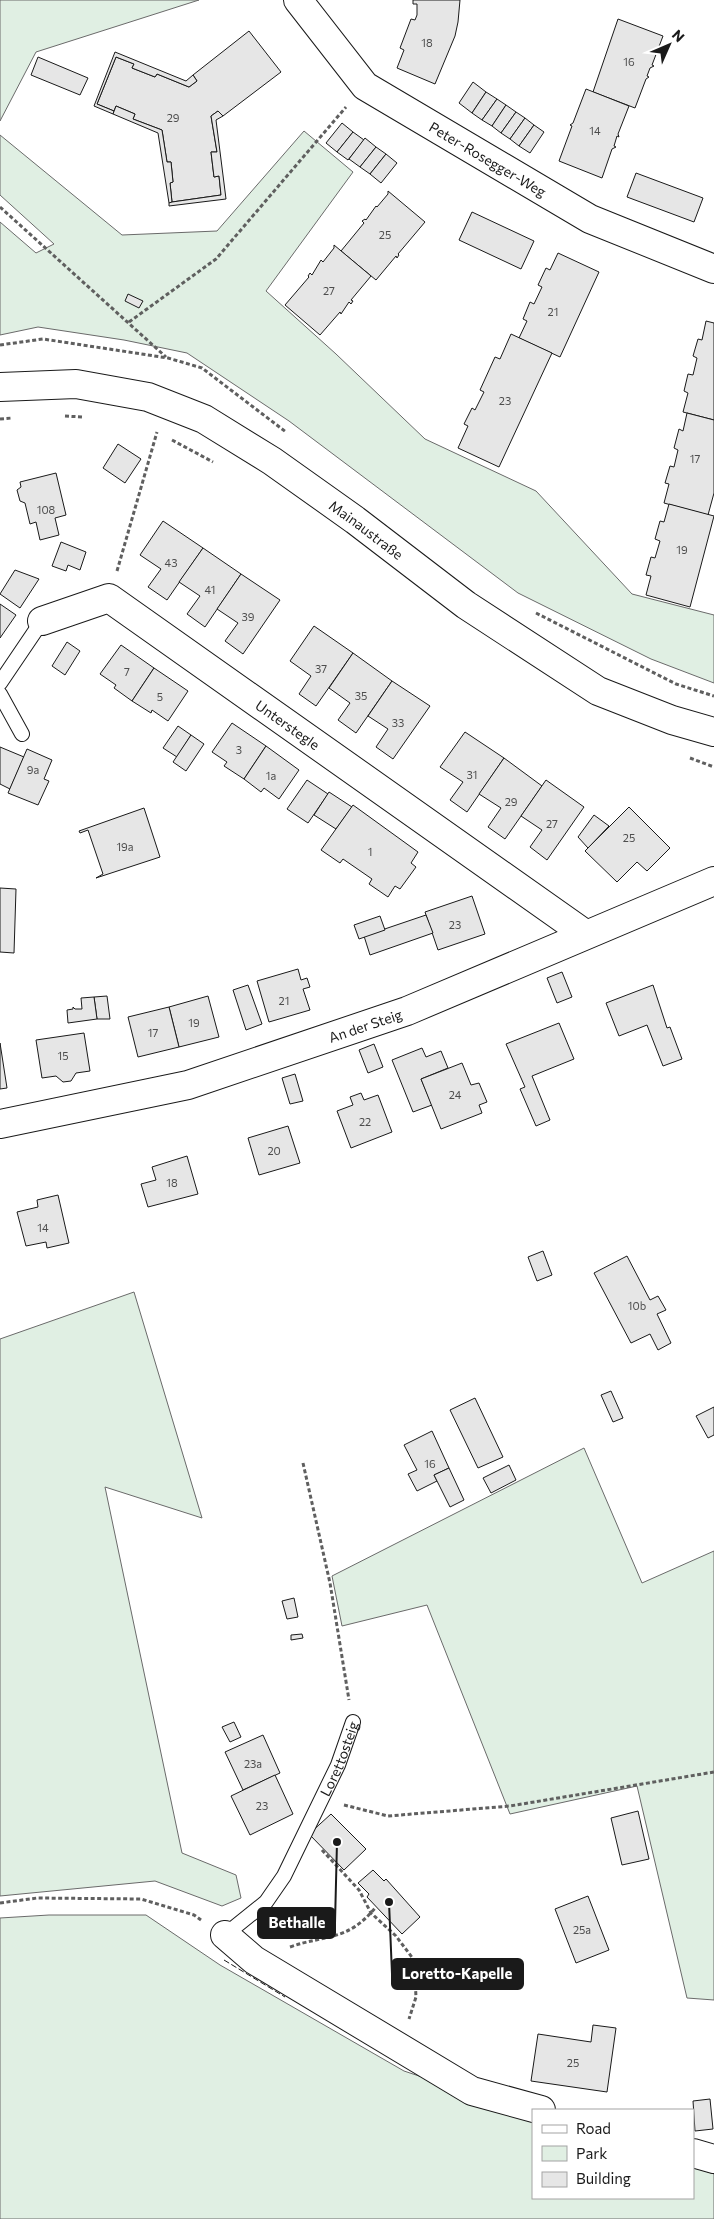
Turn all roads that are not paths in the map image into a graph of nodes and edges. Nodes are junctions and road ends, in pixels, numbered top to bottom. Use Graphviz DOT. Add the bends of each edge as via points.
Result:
graph roads {
  1 [pos="298,0"];
  2 [pos="714,269"];
  3 [pos="0,387"];
  4 [pos="42,621"];
  5 [pos="0,683"];
  6 [pos="0,694"];
  7 [pos="714,732"];
  8 [pos="22,734"];
  9 [pos="714,881"];
  10 [pos="585,934"];
  11 [pos="0,1124"];
  12 [pos="353,1722"];
  13 [pos="225,1934"];
  14 [pos="537,2109"];
  15 [pos="694,2153"];
  16 [pos="714,2159"];
  1 -- 2 [label="street, Peter-Rosegger-Weg" via="365,86 590,219"];
  3 -- 7 [label="street, Mainaustraße" via="76,384 148,397 204,419 272,461 466,605 598,691 672,720"];
  4 -- 5 [label="lane"];
  4 -- 10 [label="street, Unterstegle" via="109,598"];
  6 -- 8 [label="lane"];
  9 -- 10 [label="street, An der Steig"];
  10 -- 11 [label="street, An der Steig" via="407,1011 188,1085"];
  12 -- 13 [label="lane, Lorettosteig" via="338,1765 284,1876 266,1902"];
  13 -- 14 [label="street" via="254,1960 472,2091"];
  15 -- 16 [label="street"];
}
